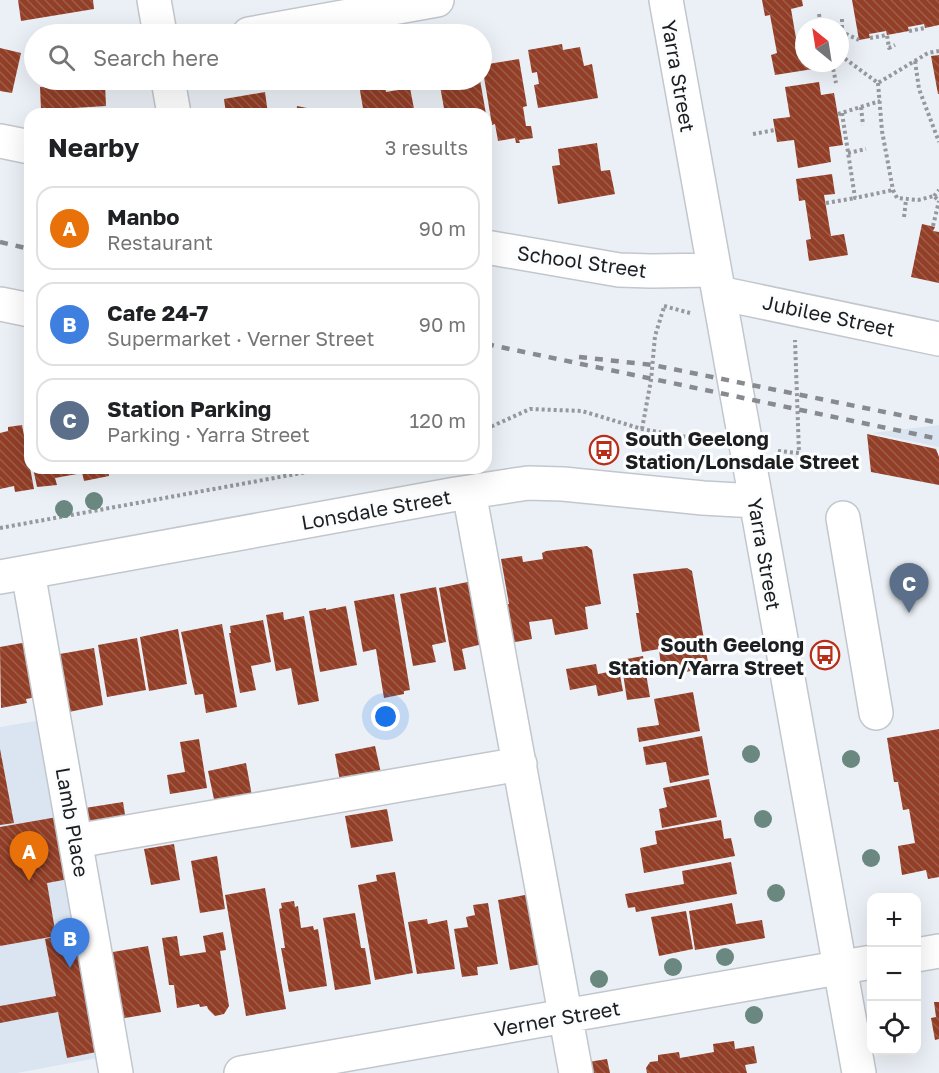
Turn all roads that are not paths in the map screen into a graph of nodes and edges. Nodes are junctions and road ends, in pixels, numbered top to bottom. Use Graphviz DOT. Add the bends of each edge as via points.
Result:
graph roads {
  1 [pos="154,0"];
  2 [pos="437,0"];
  3 [pos="666,0"];
  4 [pos="158,24"];
  5 [pos="304,24"];
  6 [pos="170,90"];
  7 [pos="173,108"];
  8 [pos="0,141"];
  9 [pos="24,146"];
  10 [pos="492,248"];
  11 [pos="716,281"];
  12 [pos="0,304"];
  13 [pos="24,309"];
  14 [pos="939,339"];
  15 [pos="459,485"];
  16 [pos="756,501"];
  17 [pos="843,518"];
  18 [pos="7,575"];
  19 [pos="876,713"];
  20 [pos="520,764"];
  21 [pos="76,841"];
  22 [pos="939,951"];
  23 [pos="921,954"];
  24 [pos="856,965"];
  25 [pos="566,1016"];
  26 [pos="116,1073"];
  27 [pos="242,1073"];
  28 [pos="576,1073"];
  29 [pos="859,1073"];
  1 -- 4 [label="street"];
  2 -- 5 [label="street"];
  3 -- 11 [label="street, Yarra Street"];
  6 -- 7 [label="street"];
  8 -- 9 [label="street"];
  10 -- 11 [label="street, School Street" via="619,270"];
  11 -- 14 [label="street, Jubilee Street"];
  11 -- 16 [label="street, Yarra Street"];
  12 -- 13 [label="street"];
  15 -- 16 [label="street, Lonsdale Street" via="563,484"];
  15 -- 18 [label="street, Lonsdale Street"];
  15 -- 20 [label="street"];
  16 -- 24 [label="street, Yarra Street"];
  17 -- 19 [label="street"];
  18 -- 21 [label="street, Lamb Place"];
  20 -- 21 [label="street"];
  20 -- 25 [label="street"];
  21 -- 26 [label="street, Lamb Place"];
  22 -- 23 [label="street"];
  24 -- 25 [label="street, Verner Street"];
  24 -- 29 [label="street, Yarra Street"];
  25 -- 27 [label="street, Verner Street"];
  25 -- 28 [label="street"];
}
